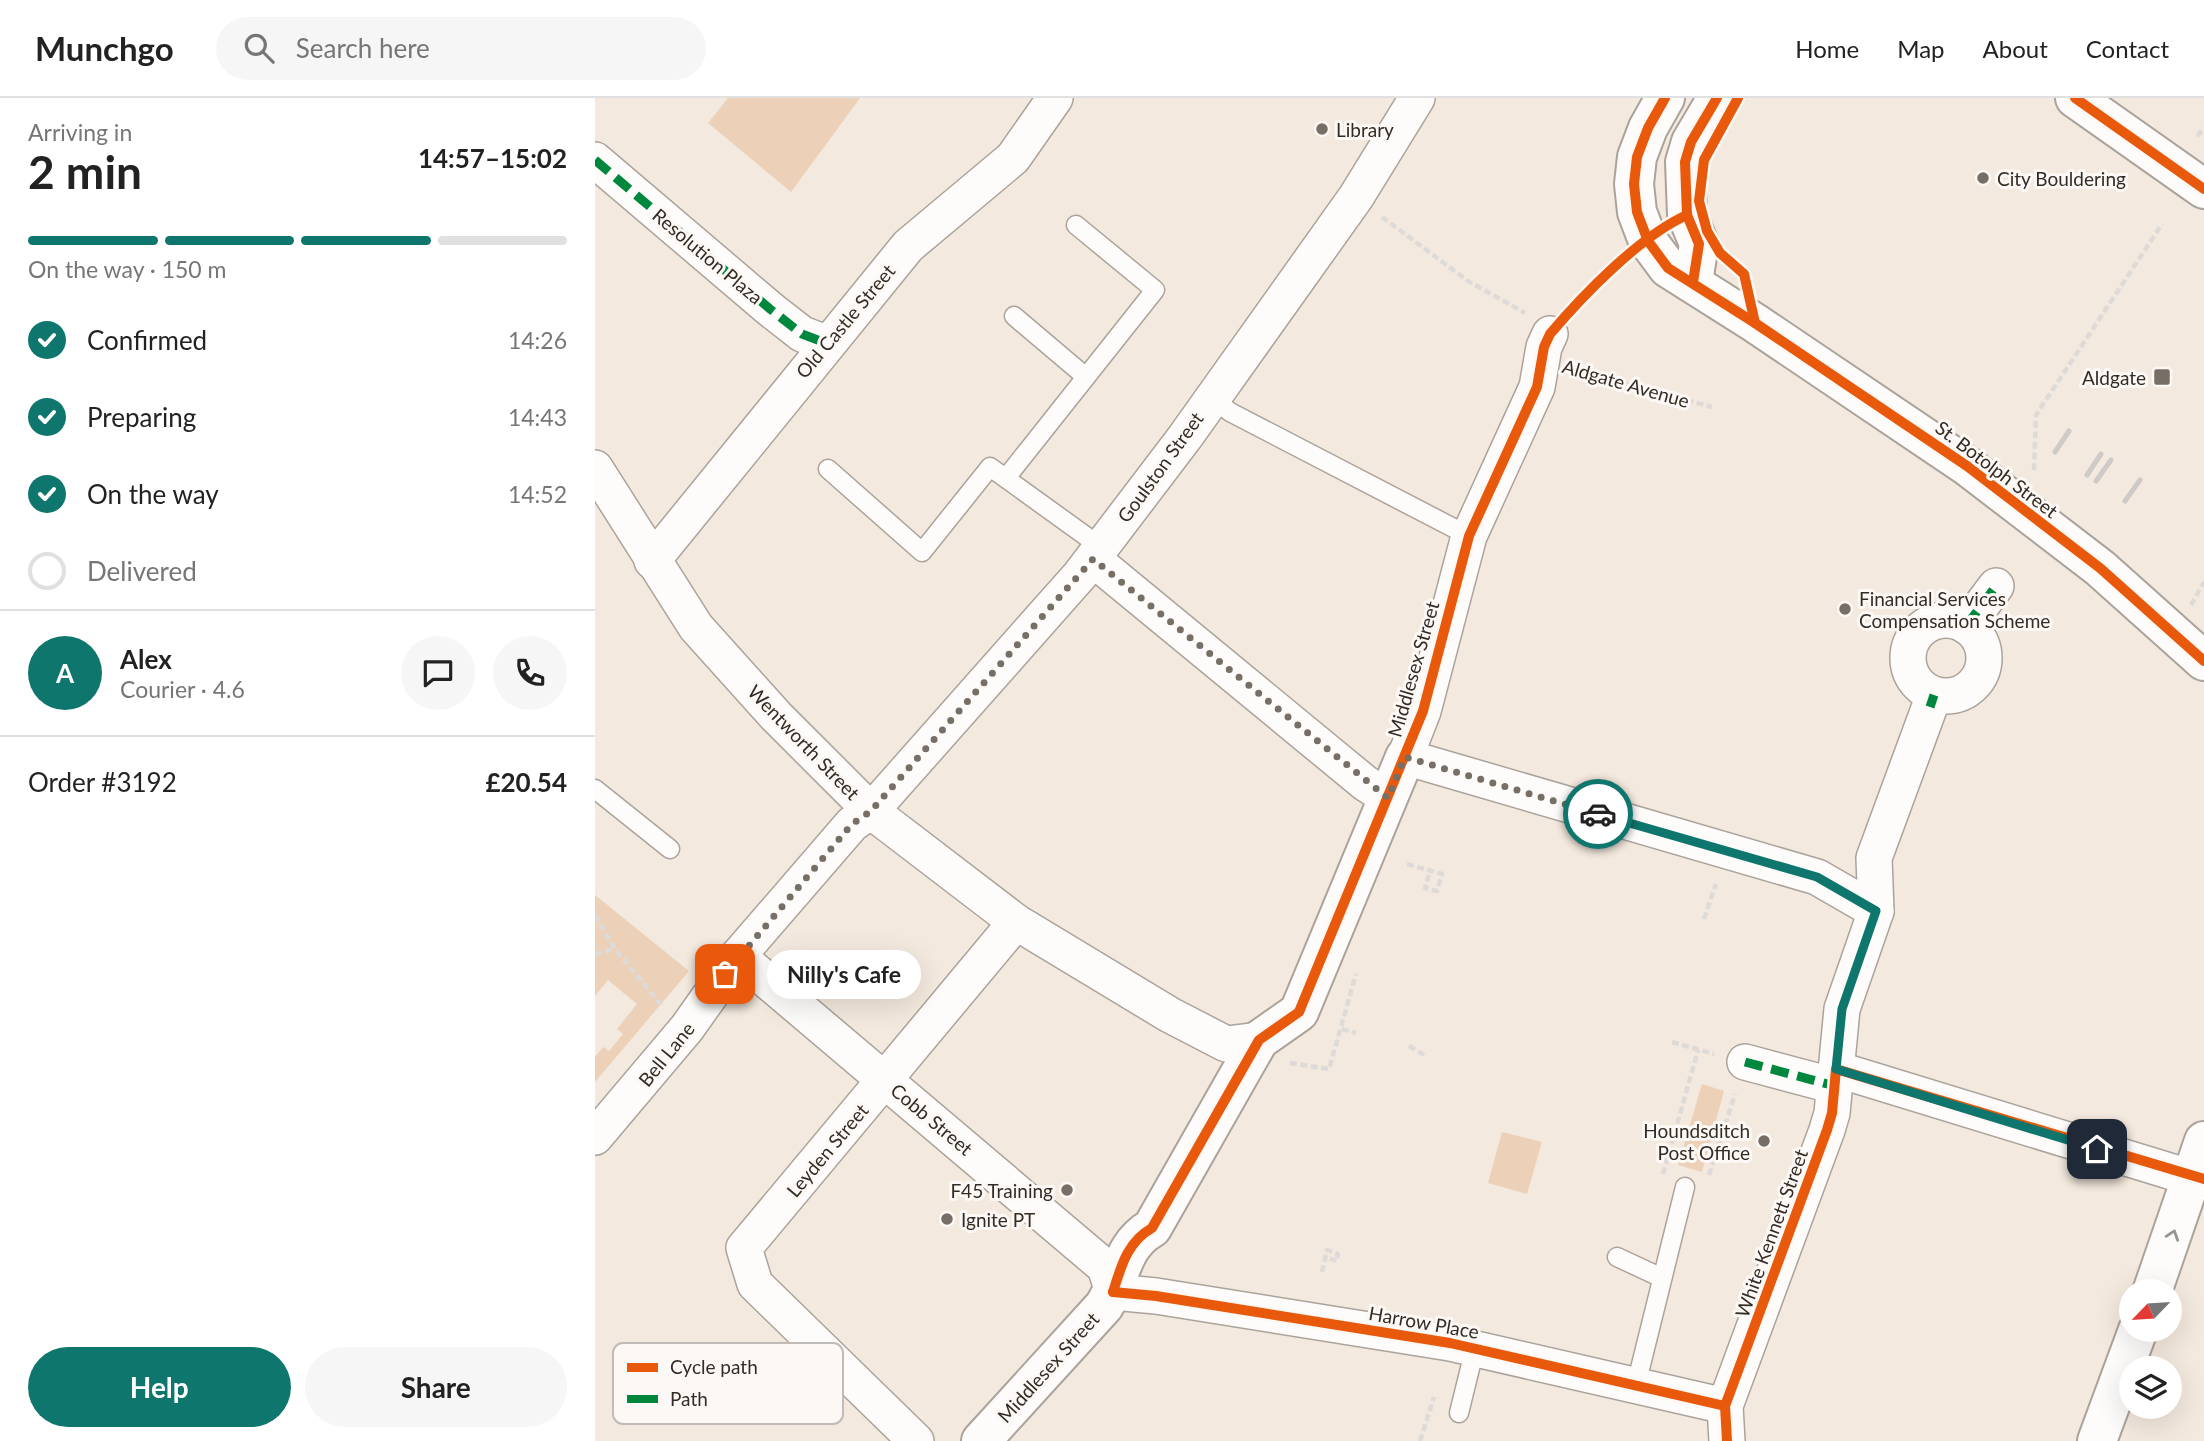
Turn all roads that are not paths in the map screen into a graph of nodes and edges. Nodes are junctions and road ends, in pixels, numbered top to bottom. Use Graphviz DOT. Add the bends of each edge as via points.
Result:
graph roads {
  1 [pos="1055,98"];
  2 [pos="1417,98"];
  3 [pos="1665,98"];
  4 [pos="1717,98"];
  5 [pos="2075,98"];
  6 [pos="595,160"];
  7 [pos="2204,189"];
  8 [pos="1076,225"];
  9 [pos="1693,282"];
  10 [pos="1013,316"];
  11 [pos="1540,336"];
  12 [pos="826,343"];
  13 [pos="1087,377"];
  14 [pos="1211,397"];
  15 [pos="595,468"];
  16 [pos="828,469"];
  17 [pos="1006,478"];
  18 [pos="605,509"];
  19 [pos="1469,536"];
  20 [pos="1097,553"];
  21 [pos="652,561"];
  22 [pos="1996,586"];
  23 [pos="1966,626"];
  24 [pos="2204,662"];
  25 [pos="1932,701"];
  26 [pos="1405,757"];
  27 [pos="595,789"];
  28 [pos="1388,798"];
  29 [pos="871,811"];
  30 [pos="670,849"];
  31 [pos="1876,911"];
  32 [pos="1016,922"];
  33 [pos="738,956"];
  34 [pos="1259,1040"];
  35 [pos="1745,1062"];
  36 [pos="1835,1078"];
  37 [pos="884,1079"];
  38 [pos="595,1137"];
  39 [pos="2204,1141"];
  40 [pos="2192,1178"];
  41 [pos="1685,1187"];
  42 [pos="1616,1257"];
  43 [pos="1662,1278"];
  44 [pos="2157,1279"];
  45 [pos="1113,1292"];
  46 [pos="2134,1342"];
  47 [pos="816,1343"];
  48 [pos="1475,1348"];
  49 [pos="843,1370"];
  50 [pos="1636,1385"];
  51 [pos="1725,1406"];
  52 [pos="1459,1413"];
  53 [pos="916,1441"];
  54 [pos="981,1441"];
  55 [pos="1727,1441"];
  56 [pos="2097,1441"];
  1 -- 12 [label="street, Old Castle Street" via="1013,158 908,246"];
  2 -- 14 [label="street, Goulston Street" via="1356,197"];
  3 -- 9 [label="main road, St. Botolph Street" via="1637,156 1637,212 1654,254"];
  4 -- 9 [label="main road" via="1691,142 1685,162 1687,215 1699,244"];
  5 -- 7 [label="main road"];
  6 -- 12 [label="street, Resolution Plaza" via="770,309 802,334"];
  8 -- 13 [label="lane" via="1155,290"];
  9 -- 24 [label="main road, St. Botolph Street" via="1967,466 2100,568"];
  10 -- 13 [label="lane"];
  11 -- 19 [label="street, Middlesex Street" via="1537,387"];
  12 -- 21 [label="street, Old Castle Street"];
  13 -- 17 [label="lane"];
  14 -- 19 [label="lane" via="1230,412"];
  14 -- 20 [label="street, Goulston Street"];
  15 -- 18 [label="street, Wentworth Street"];
  16 -- 17 [label="lane" via="922,552 989,467"];
  17 -- 20 [label="lane"];
  18 -- 21 [label="street, Wentworth Street"];
  19 -- 26 [label="street, Middlesex Street" via="1423,711"];
  20 -- 28 [label="street"];
  20 -- 29 [label="street, Goulston Street"];
  21 -- 29 [label="street, Wentworth Street" via="696,626 776,716"];
  22 -- 23 [label="street"];
  23 -- 25 [label="street" via="1982,644 1983,668 1978,680 1958,695"];
  23 -- 25 [label="street" via="1943,619 1919,630 1911,641 1907,653 1914,678"];
  25 -- 31 [label="street" via="1874,859"];
  26 -- 28 [label="main road, Middlesex Street"];
  26 -- 31 [label="street" via="1817,877"];
  27 -- 30 [label="lane"];
  28 -- 34 [label="main road, Middlesex Street" via="1299,1012"];
  29 -- 32 [label="street, Wentworth Street"];
  29 -- 33 [label="street, Bell Lane" via="852,824"];
  31 -- 36 [label="street, White Kennett Street" via="1842,1009"];
  32 -- 34 [label="street, Wentworth Street" via="1226,1044"];
  32 -- 37 [label="street, Leyden Street"];
  33 -- 37 [label="street, Cobb Street"];
  33 -- 38 [label="street, Bell Lane" via="687,1028"];
  34 -- 45 [label="main road, Middlesex Street" via="1152,1228 1125,1255"];
  35 -- 36 [label="street"];
  36 -- 40 [label="street"];
  36 -- 51 [label="street, White Kennett Street" via="1827,1130"];
  37 -- 45 [label="street, Cobb Street" via="1105,1267"];
  37 -- 47 [label="street, Leyden Street" via="744,1248 755,1284"];
  39 -- 40 [label="main road"];
  44 -- 40 [label="main road, one-way"];
  41 -- 43 [label="lane"];
  42 -- 43 [label="lane"];
  43 -- 50 [label="lane"];
  45 -- 48 [label="street, Harrow Place"];
  45 -- 54 [label="main road, Middlesex Street"];
  46 -- 56 [label="main road"];
  48 -- 50 [label="street, Harrow Place"];
  48 -- 52 [label="lane"];
  49 -- 53 [label="street, Leyden Street"];
  50 -- 51 [label="street, Harrow Place"];
  51 -- 55 [label="street"];
}
